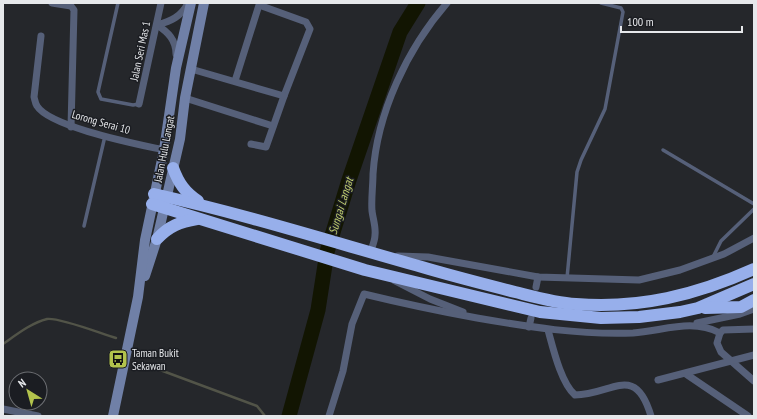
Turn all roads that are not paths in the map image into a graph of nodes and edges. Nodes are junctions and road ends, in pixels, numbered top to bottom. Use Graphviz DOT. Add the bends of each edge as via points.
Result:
graph roads {
  1 [pos="52,3"];
  2 [pos="118,3"];
  3 [pos="161,3"];
  4 [pos="188,3"];
  5 [pos="191,3"];
  6 [pos="204,3"];
  7 [pos="447,3"];
  8 [pos="601,3"];
  9 [pos="259,4"];
  10 [pos="157,25"];
  11 [pos="42,36"];
  12 [pos="176,68"];
  13 [pos="191,69"];
  14 [pos="235,81"];
  15 [pos="284,96"];
  16 [pos="185,98"];
  17 [pos="140,104"];
  18 [pos="273,126"];
  19 [pos="71,127"];
  20 [pos="105,136"];
  21 [pos="251,144"];
  22 [pos="164,150"];
  23 [pos="663,150"];
  24 [pos="173,168"];
  25 [pos="153,199"];
  26 [pos="165,202"];
  27 [pos="754,204"];
  28 [pos="203,205"];
  29 [pos="754,209"];
  30 [pos="200,218"];
  31 [pos="84,226"];
  32 [pos="754,238"];
  33 [pos="157,239"];
  34 [pos="372,253"];
  35 [pos="713,258"];
  36 [pos="754,269"];
  37 [pos="382,274"];
  38 [pos="538,277"];
  39 [pos="567,279"];
  40 [pos="754,284"];
  41 [pos="536,287"];
  42 [pos="138,297"];
  43 [pos="754,300"];
  44 [pos="698,308"];
  45 [pos="754,309"];
  46 [pos="478,318"];
  47 [pos="531,318"];
  48 [pos="529,327"];
  49 [pos="754,329"];
  50 [pos="548,330"];
  51 [pos="660,330"];
  52 [pos="720,333"];
  53 [pos="754,355"];
  54 [pos="731,361"];
  55 [pos="686,374"];
  56 [pos="658,380"];
  57 [pos="754,381"];
  58 [pos="3,409"];
  59 [pos="38,416"];
  60 [pos="113,416"];
  61 [pos="329,416"];
  62 [pos="652,416"];
  63 [pos="748,416"];
  1 -- 19 [label="street" via="71,6 74,10"];
  2 -- 17 [label="lane" via="98,92 101,99"];
  3 -- 10 [label="street, Jalan Seri Mas 1"];
  4 -- 10 [label="street" via="184,12"];
  5 -- 12 [label="main road, Jalan Hulu Langat"];
  6 -- 13 [label="main road, Jalan Hulu Langat"];
  7 -- 34 [label="street" via="417,46 397,82 384,113 375,147 372,210 375,235"];
  8 -- 39 [label="lane" via="621,8 623,12 604,109 577,172"];
  9 -- 14 [label="street"];
  9 -- 15 [label="street" via="309,25 310,29"];
  10 -- 12 [label="street" via="170,36 176,46"];
  10 -- 17 [label="street, Jalan Seri Mas 1"];
  11 -- 19 [label="street, Lorong Serai 10" via="34,97 36,106"];
  12 -- 22 [label="main road, Jalan Hulu Langat"];
  13 -- 14 [label="street"];
  13 -- 16 [label="main road, Jalan Hulu Langat"];
  14 -- 15 [label="street"];
  15 -- 18 [label="street"];
  16 -- 18 [label="street"];
  16 -- 24 [label="main road, Jalan Hulu Langat" via="180,140"];
  18 -- 21 [label="street" via="266,147"];
  19 -- 20 [label="street, Lorong Serai 10"];
  20 -- 22 [label="street, Lorong Serai 10"];
  20 -- 31 [label="lane"];
  22 -- 25 [label="main road, Jalan Hulu Langat"];
  23 -- 27 [label="lane"];
  24 -- 26 [label="main road, Jalan Hulu Langat"];
  24 -- 28 [label="highway" via="186,192"];
  25 -- 26 [label="highway"];
  25 -- 42 [label="main road, Jalan Hulu Langat"];
  26 -- 28 [label="highway"];
  26 -- 30 [label="highway"];
  26 -- 33 [label="main road, Jalan Hulu Langat"];
  28 -- 34 [label="highway"];
  29 -- 35 [label="lane" via="721,241"];
  30 -- 33 [label="highway" via="172,226"];
  30 -- 37 [label="highway" via="293,249"];
  32 -- 35 [label="street"];
  33 -- 42 [label="main road, Jalan Hulu Langat"];
  34 -- 36 [label="highway" via="464,280 537,298 575,304 619,304 669,299 720,284"];
  34 -- 38 [label="street" via="428,257"];
  35 -- 39 [label="street" via="680,270 639,280"];
  37 -- 44 [label="highway" via="540,312 600,318 639,317"];
  37 -- 46 [label="street" via="430,299"];
  38 -- 39 [label="street"];
  38 -- 41 [label="street"];
  40 -- 44 [label="highway"];
  42 -- 60 [label="main road, Jalan Hulu Langat"];
  43 -- 44 [label="highway" via="741,306"];
  45 -- 51 [label="street"];
  46 -- 48 [label="street"];
  46 -- 61 [label="street" via="430,310 364,294 352,324 343,371"];
  47 -- 48 [label="street"];
  48 -- 50 [label="street"];
  49 -- 52 [label="street" via="727,329"];
  50 -- 51 [label="street" via="604,333"];
  50 -- 62 [label="street" via="571,392 576,395 614,386 635,387 642,392"];
  51 -- 52 [label="street" via="692,325"];
  52 -- 54 [label="street" via="718,347"];
  53 -- 54 [label="street"];
  54 -- 55 [label="street"];
  54 -- 57 [label="street"];
  55 -- 56 [label="street"];
  55 -- 63 [label="street"];
  58 -- 59 [label="street"];
}
